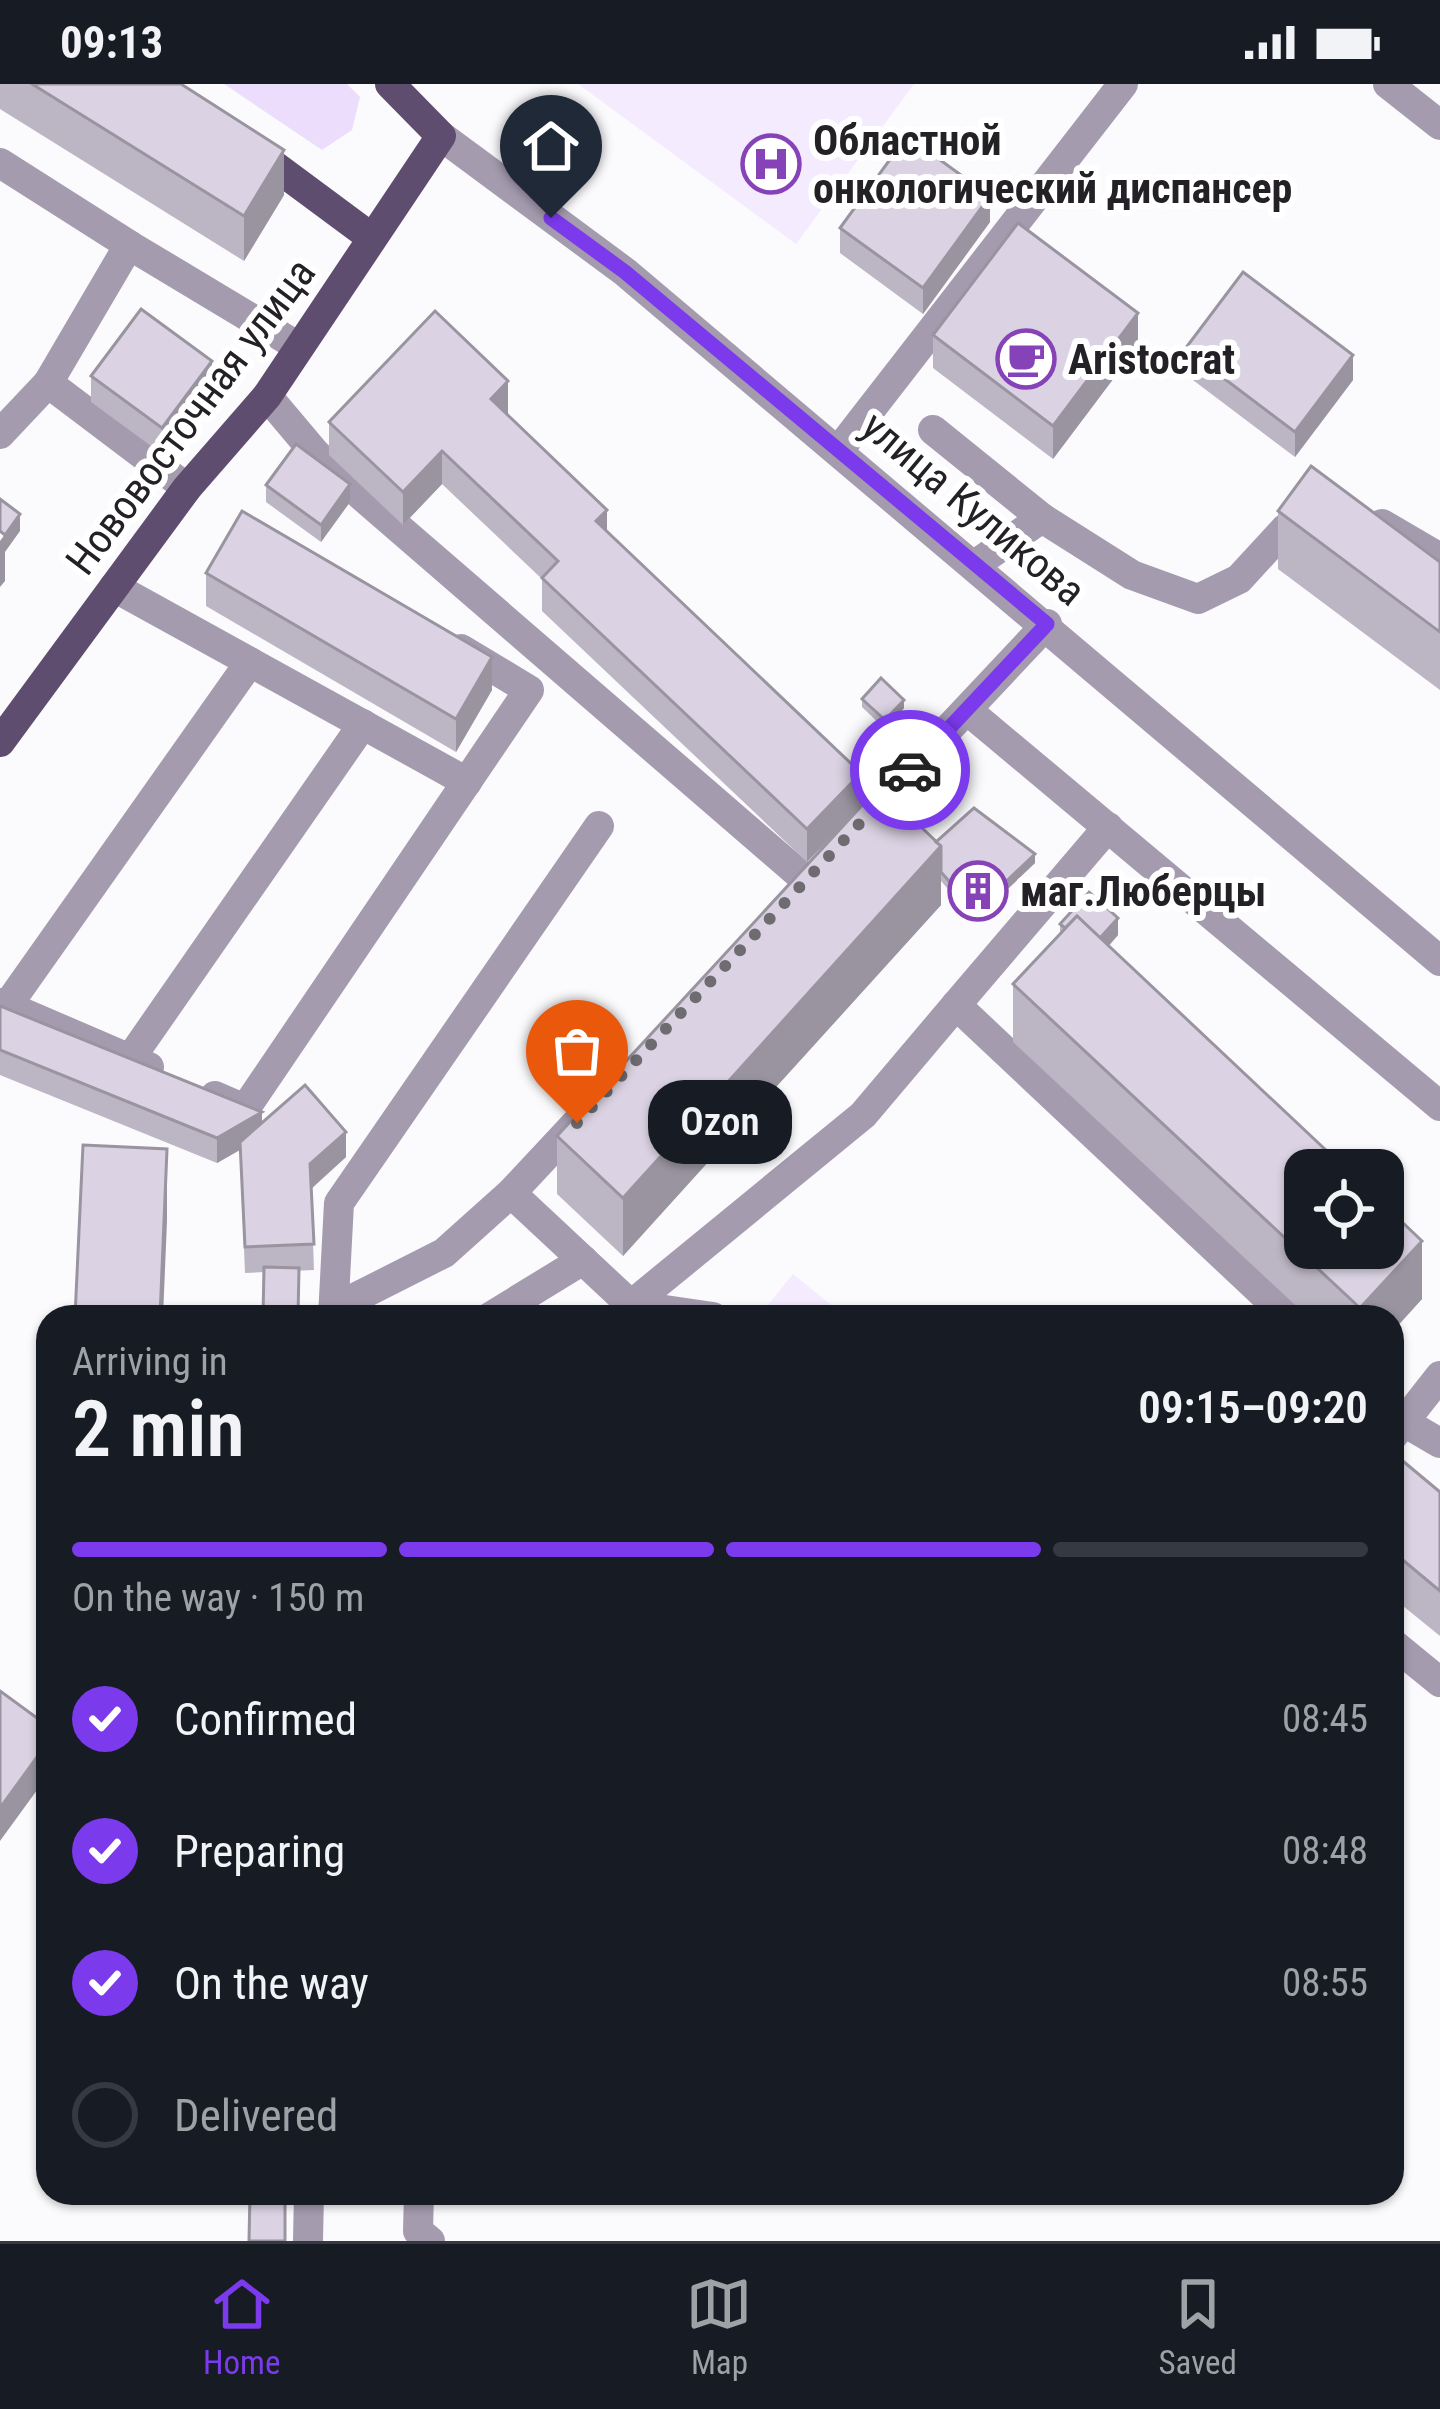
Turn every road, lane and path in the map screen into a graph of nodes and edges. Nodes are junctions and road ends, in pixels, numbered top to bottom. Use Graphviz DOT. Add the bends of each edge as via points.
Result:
graph roads {
  1 [pos="390,84"];
  2 [pos="1123,84"];
  3 [pos="1388,84"];
  4 [pos="1440,125"];
  5 [pos="221,126"];
  6 [pos="441,136"];
  7 [pos="0,163"];
  8 [pos="373,238"];
  9 [pos="129,245"];
  10 [pos="298,347"];
  11 [pos="48,383"];
  12 [pos="267,396"];
  13 [pos="932,430"];
  14 [pos="0,434"];
  15 [pos="839,450"];
  16 [pos="187,488"];
  17 [pos="1042,518"];
  18 [pos="1440,558"];
  19 [pos="976,564"];
  20 [pos="114,586"];
  21 [pos="1047,624"];
  22 [pos="430,632"];
  23 [pos="250,662"];
  24 [pos="967,710"];
  25 [pos="364,724"];
  26 [pos="0,742"];
  27 [pos="467,782"];
  28 [pos="599,826"];
  29 [pos="1108,827"];
  30 [pos="1438,954"];
  31 [pos="3,1005"];
  32 [pos="956,1005"];
  33 [pos="130,1059"];
  34 [pos="609,1088"];
  35 [pos="1440,1106"];
  36 [pos="511,1193"];
  37 [pos="583,1259"];
  38 [pos="333,1305"];
  39 [pos="348,1305"];
  40 [pos="509,1305"];
  41 [pos="631,1305"];
  42 [pos="1275,1305"];
  43 [pos="1440,1376"];
  44 [pos="1404,1415"];
  45 [pos="1404,1429"];
  46 [pos="1440,1443"];
  47 [pos="1404,1653"];
  48 [pos="1440,1682"];
  49 [pos="309,2205"];
  50 [pos="419,2205"];
  51 [pos="418,2238"];
  52 [pos="308,2241"];
  1 -- 6 [label="main road"];
  2 -- 15 [label="street"];
  3 -- 4 [label="street"];
  5 -- 8 [label="main road"];
  6 -- 8 [label="main road, Нововосточная улица"];
  6 -- 15 [label="street, улица Куликова" via="625,272"];
  7 -- 9 [label="street"];
  8 -- 10 [label="main road, Нововосточная улица"];
  9 -- 10 [label="street"];
  9 -- 11 [label="street"];
  10 -- 12 [label="main road, Нововосточная улица"];
  11 -- 14 [label="street"];
  11 -- 16 [label="street"];
  12 -- 16 [label="main road, Нововосточная улица"];
  12 -- 24 [label="street" via="364,498 814,871"];
  13 -- 17 [label="street"];
  15 -- 19 [label="street, улица Куликова"];
  16 -- 20 [label="main road, Нововосточная улица"];
  17 -- 18 [label="street" via="1132,575 1198,599 1239,579 1285,529 1349,497"];
  17 -- 19 [label="street"];
  19 -- 21 [label="street, улица Куликова"];
  20 -- 23 [label="street"];
  20 -- 26 [label="main road, Нововосточная улица"];
  21 -- 24 [label="street"];
  21 -- 30 [label="street, улица Куликова"];
  22 -- 27 [label="street" via="529,690"];
  23 -- 25 [label="street"];
  23 -- 31 [label="street"];
  24 -- 29 [label="street"];
  25 -- 27 [label="street"];
  25 -- 33 [label="street"];
  27 -- 33 [label="street" via="245,1108"];
  28 -- 38 [label="street" via="338,1203"];
  29 -- 32 [label="street"];
  29 -- 35 [label="street"];
  31 -- 33 [label="street"];
  32 -- 41 [label="street" via="863,1114"];
  32 -- 42 [label="street"];
  34 -- 36 [label="street"];
  36 -- 37 [label="street"];
  36 -- 39 [label="street" via="444,1252"];
  37 -- 40 [label="street"];
  37 -- 41 [label="street"];
  43 -- 44 [label="street"];
  45 -- 46 [label="street"];
  47 -- 48 [label="street"];
  49 -- 52 [label="street"];
  50 -- 51 [label="street"];
}
